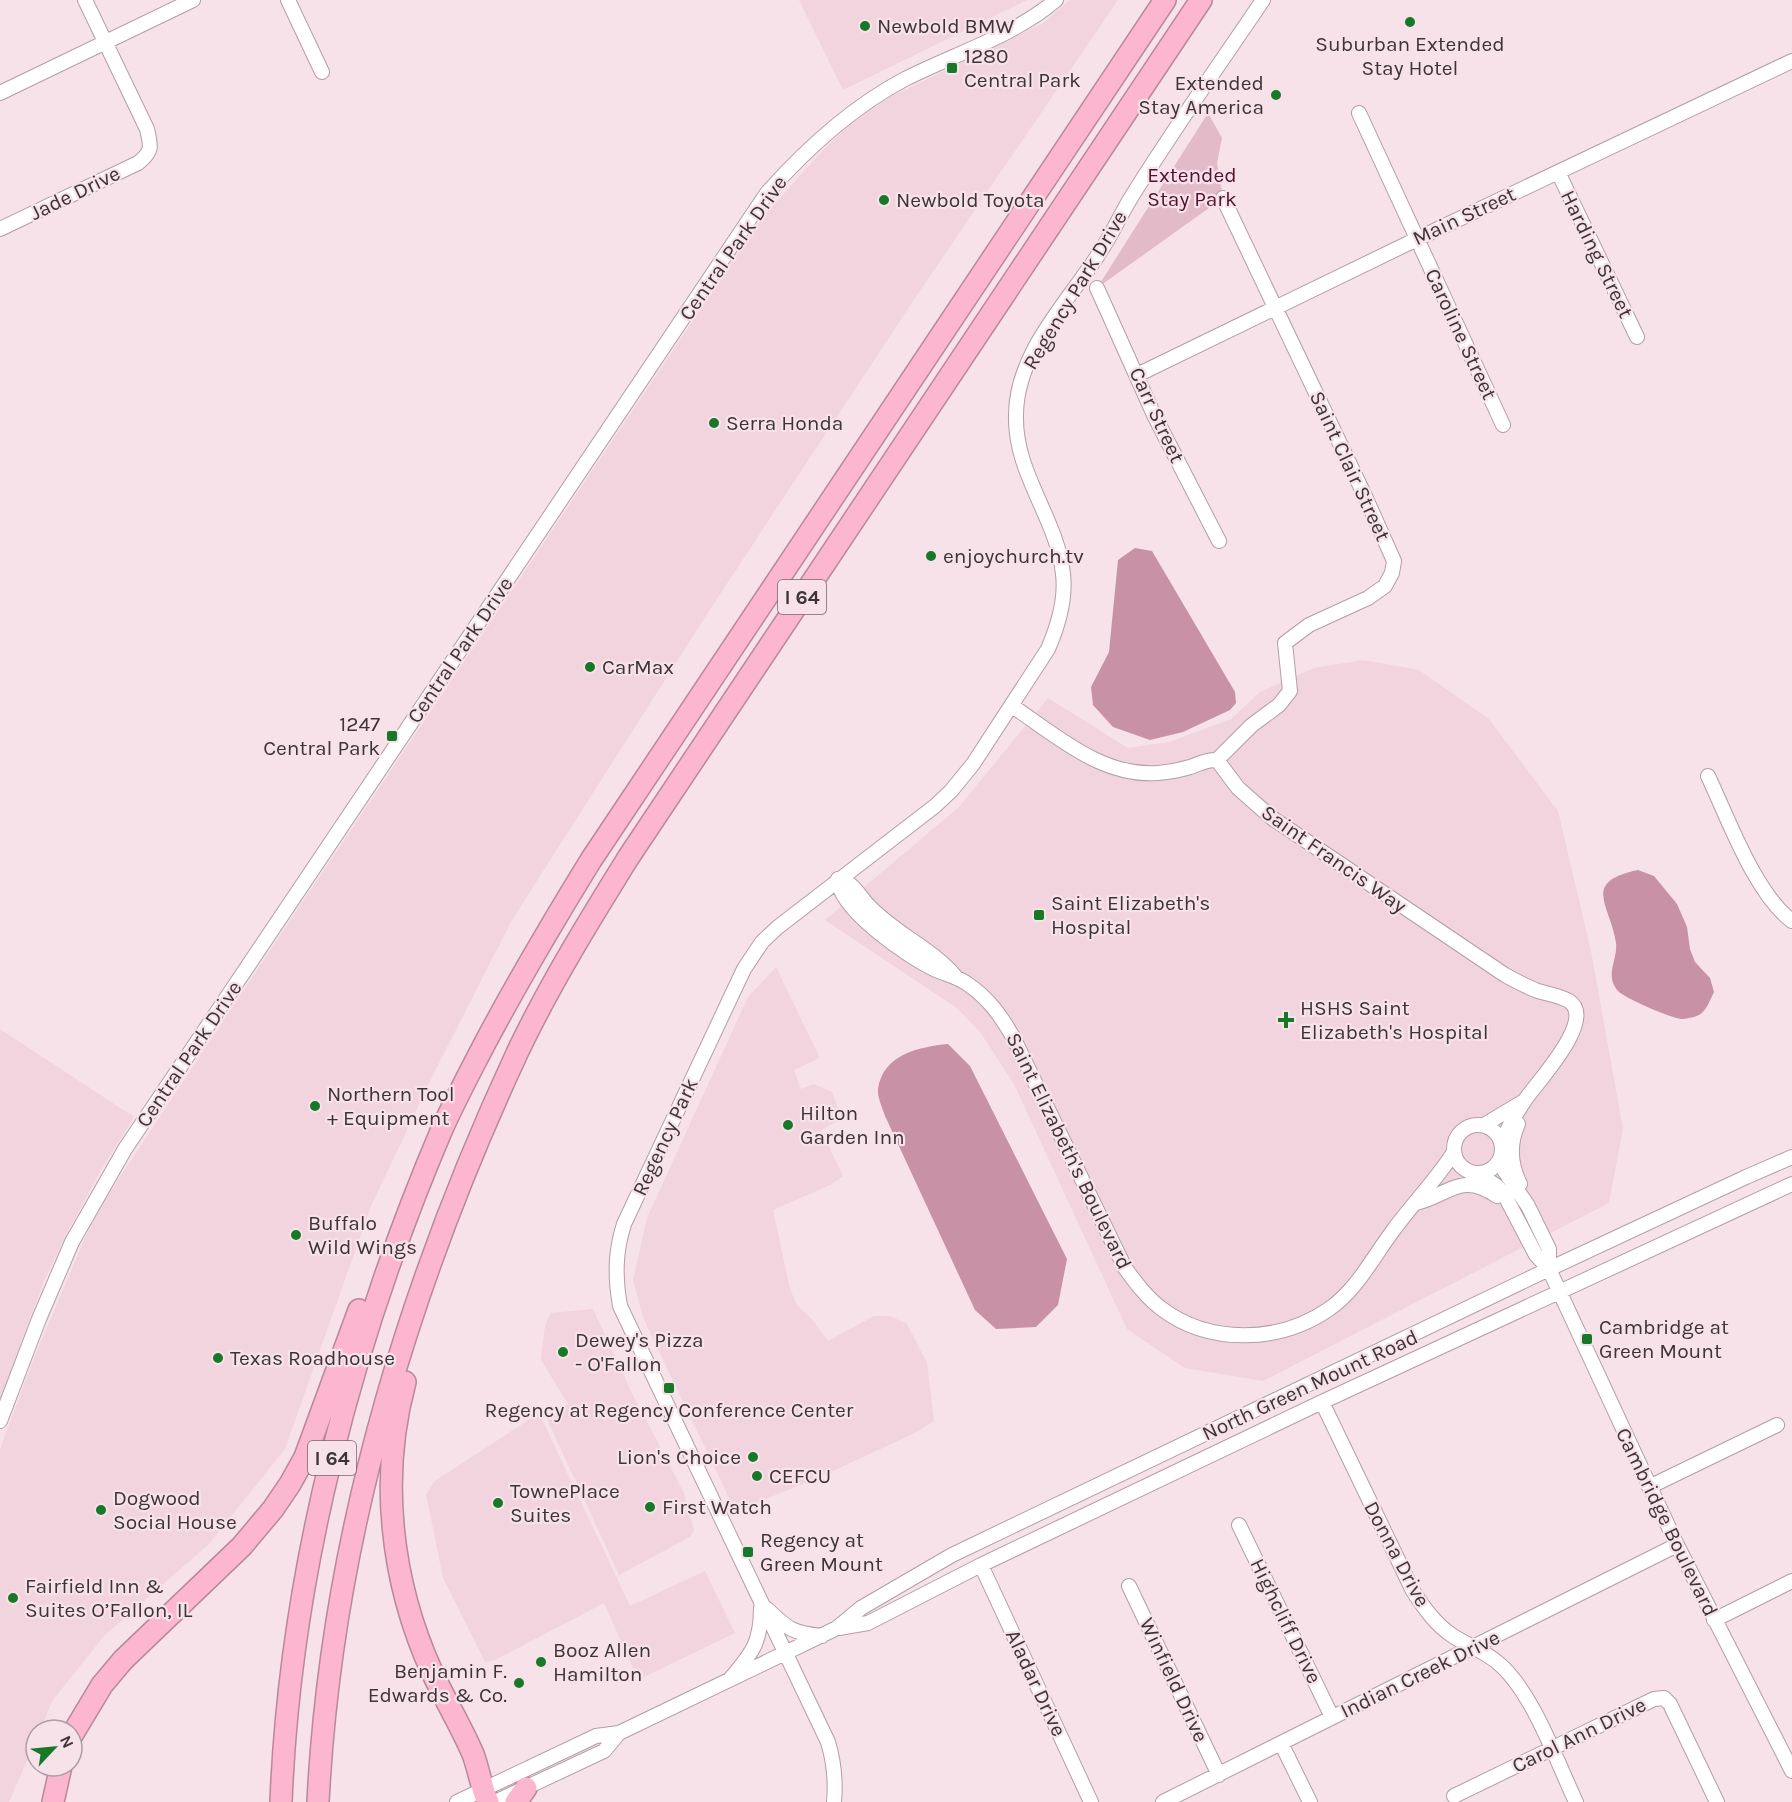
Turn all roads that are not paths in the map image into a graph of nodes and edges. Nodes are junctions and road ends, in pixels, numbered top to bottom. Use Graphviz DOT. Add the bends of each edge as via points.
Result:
graph roads {
  1 [pos="85,0"];
  2 [pos="193,0"];
  3 [pos="288,0"];
  4 [pos="1056,0"];
  5 [pos="1165,0"];
  6 [pos="1202,0"];
  7 [pos="1263,0"];
  8 [pos="106,43"];
  9 [pos="1792,60"];
  10 [pos="322,72"];
  11 [pos="0,93"];
  12 [pos="1359,113"];
  13 [pos="1558,172"];
  14 [pos="1223,198"];
  15 [pos="0,229"];
  16 [pos="1417,238"];
  17 [pos="1097,288"];
  18 [pos="1275,308"];
  19 [pos="1637,337"];
  20 [pos="1137,375"];
  21 [pos="1503,425"];
  22 [pos="1219,541"];
  23 [pos="1012,706"];
  24 [pos="1217,760"];
  25 [pos="1708,776"];
  26 [pos="838,879"];
  27 [pos="1792,921"];
  28 [pos="1533,1090"];
  29 [pos="1524,1101"];
  30 [pos="1484,1125"];
  31 [pos="443,1128"];
  32 [pos="1502,1144"];
  33 [pos="1454,1152"];
  34 [pos="1792,1157"];
  35 [pos="1500,1160"];
  36 [pos="1474,1173"];
  37 [pos="1792,1184"];
  38 [pos="1419,1199"];
  39 [pos="1517,1202"];
  40 [pos="448,1219"];
  41 [pos="1550,1269"];
  42 [pos="1559,1291"];
  43 [pos="1322,1402"];
  44 [pos="0,1421"];
  45 [pos="1778,1425"];
  46 [pos="1649,1487"];
  47 [pos="1239,1526"];
  48 [pos="1677,1545"];
  49 [pos="981,1564"];
  50 [pos="1792,1581"];
  51 [pos="1129,1586"];
  52 [pos="760,1603"];
  53 [pos="1714,1620"];
  54 [pos="837,1628"];
  55 [pos="822,1636"];
  56 [pos="1474,1647"];
  57 [pos="785,1654"];
  58 [pos="728,1682"];
  59 [pos="1332,1717"];
  60 [pos="82,1718"];
  61 [pos="619,1734"];
  62 [pos="1281,1743"];
  63 [pos="1551,1748"];
  64 [pos="1792,1771"];
  65 [pos="1219,1775"];
  66 [pos="58,1778"];
  67 [pos="521,1795"];
  68 [pos="1454,1796"];
  69 [pos="488,1798"];
  70 [pos="53,1802"];
  71 [pos="281,1802"];
  72 [pos="318,1802"];
  73 [pos="457,1802"];
  74 [pos="834,1802"];
  75 [pos="1091,1802"];
  76 [pos="1163,1802"];
  77 [pos="1310,1802"];
  78 [pos="1576,1802"];
  79 [pos="1717,1802"];
  1 -- 8 [label="street"];
  2 -- 8 [label="street"];
  3 -- 10 [label="street"];
  4 -- 44 [label="street, Central Park Drive" via="1023,23 872,98 815,143 767,193 125,1149 72,1242"];
  5 -- 31 [label="highway, I 64" via="591,860 514,990"];
  6 -- 40 [label="highway, I 64" via="595,912 519,1050"];
  7 -- 23 [label="street, Regency Park Drive" via="1034,348 1024,371 1016,413 1021,461 1058,547 1064,575 1057,628 1038,667"];
  8 -- 11 [label="street"];
  8 -- 15 [label="street, Jade Drive" via="147,129 151,145 148,155"];
  9 -- 13 [label="street, Main Street"];
  12 -- 16 [label="street, Caroline Street"];
  13 -- 16 [label="street, Main Street"];
  13 -- 19 [label="street, Harding Street"];
  14 -- 18 [label="street, Saint Clair Street"];
  16 -- 18 [label="street, Main Street"];
  16 -- 21 [label="street, Caroline Street"];
  17 -- 20 [label="street, Carr Street"];
  18 -- 20 [label="street, Main Street"];
  18 -- 24 [label="street, Saint Clair Street" via="1394,561 1385,586 1309,625 1285,643 1290,691"];
  20 -- 22 [label="street, Carr Street"];
  23 -- 24 [label="street" via="1094,760 1124,770 1157,773"];
  23 -- 26 [label="street, Regency Park" via="951,791"];
  24 -- 28 [label="street, Saint Francis Way" via="1238,788 1272,818 1505,975 1573,1006 1576,1015 1571,1032"];
  25 -- 27 [label="street" via="1758,882"];
  26 -- 38 [label="street, Saint Elizabeth's Boulevard" via="842,894 876,931 979,992 1003,1019 1125,1268 1150,1298 1177,1318 1214,1332 1251,1336 1272,1334 1311,1320 1349,1292"];
  26 -- 52 [label="street, Regency Park" via="769,934 744,969 618,1242 616,1284 620,1306"];
  28 -- 29 [label="street, Saint Francis Way"];
  28 -- 39 [label="street, Saint Francis Way" via="1531,1104 1515,1130 1511,1152 1521,1185"];
  29 -- 30 [label="street, Saint Francis Way"];
  29 -- 32 [label="street, Saint Francis Way"];
  30 -- 32 [label="street" via="1498,1134"];
  30 -- 33 [label="street, Saint Elizabeth's Boulevard" via="1473,1125 1460,1132"];
  31 -- 60 [label="highway" via="425,1152 368,1286 305,1457 290,1484 242,1546 123,1660"];
  31 -- 71 [label="highway, I 64" via="376,1303 315,1530 297,1638"];
  32 -- 35 [label="street"];
  33 -- 36 [label="street" via="1462,1167"];
  33 -- 38 [label="street, Saint Elizabeth's Boulevard"];
  34 -- 41 [label="street, North Green Mount Road"];
  35 -- 36 [label="street, Saint Elizabeth's Boulevard" via="1488,1171"];
  35 -- 39 [label="street"];
  36 -- 38 [label="street, Saint Elizabeth's Boulevard" via="1454,1177"];
  36 -- 39 [label="street"];
  37 -- 42 [label="street, North Green Mount Road"];
  38 -- 39 [label="street, Saint Elizabeth's Boulevard" via="1429,1200 1447,1189 1467,1185"];
  39 -- 41 [label="street" via="1536,1255"];
  40 -- 69 [label="highway" via="445,1246 402,1394 391,1490 394,1539 402,1588 432,1671 473,1755"];
  40 -- 72 [label="highway, I 64" via="406,1335 365,1484 340,1608"];
  41 -- 42 [label="street, Cambridge Boulevard"];
  41 -- 54 [label="street, North Green Mount Road" via="952,1555 861,1608"];
  42 -- 43 [label="street, North Green Mount Road"];
  42 -- 46 [label="street, Cambridge Boulevard"];
  43 -- 49 [label="street, North Green Mount Road"];
  43 -- 56 [label="street, Donna Drive" via="1413,1591 1451,1635"];
  45 -- 46 [label="street"];
  46 -- 48 [label="street, Cambridge Boulevard"];
  47 -- 59 [label="street, Highcliff Drive"];
  48 -- 53 [label="street, Cambridge Boulevard"];
  48 -- 56 [label="street, Indian Creek Drive"];
  49 -- 54 [label="street, North Green Mount Road" via="868,1623"];
  49 -- 75 [label="street, Aladar Drive"];
  50 -- 53 [label="street"];
  51 -- 65 [label="street, Winfield Drive"];
  52 -- 55 [label="street" via="798,1633"];
  52 -- 57 [label="street, Regency Park"];
  52 -- 58 [label="street" via="761,1629 756,1643"];
  53 -- 64 [label="street, Cambridge Boulevard"];
  54 -- 55 [label="street, North Green Mount Road"];
  55 -- 57 [label="street, North Green Mount Road"];
  56 -- 59 [label="street, Indian Creek Drive"];
  56 -- 63 [label="street, Donna Drive" via="1497,1661 1515,1680"];
  57 -- 58 [label="street, North Green Mount Road"];
  57 -- 74 [label="street, Regency Park" via="828,1742 834,1762"];
  58 -- 61 [label="street, North Green Mount Road"];
  59 -- 62 [label="street, Indian Creek Drive"];
  61 -- 67 [label="street, North Green Mount Road" via="604,1751"];
  61 -- 69 [label="street, North Green Mount Road" via="596,1736"];
  62 -- 65 [label="street, Indian Creek Drive"];
  62 -- 77 [label="street"];
  63 -- 68 [label="street, Carol Ann Drive"];
  63 -- 78 [label="street, Donna Drive"];
  63 -- 79 [label="street, Carol Ann Drive" via="1654,1699 1664,1698"];
  65 -- 76 [label="street, Indian Creek Drive"];
  66 -- 70 [label="highway"];
  67 -- 69 [label="street, North Green Mount Road"];
  69 -- 73 [label="street, North Green Mount Road"];
}
